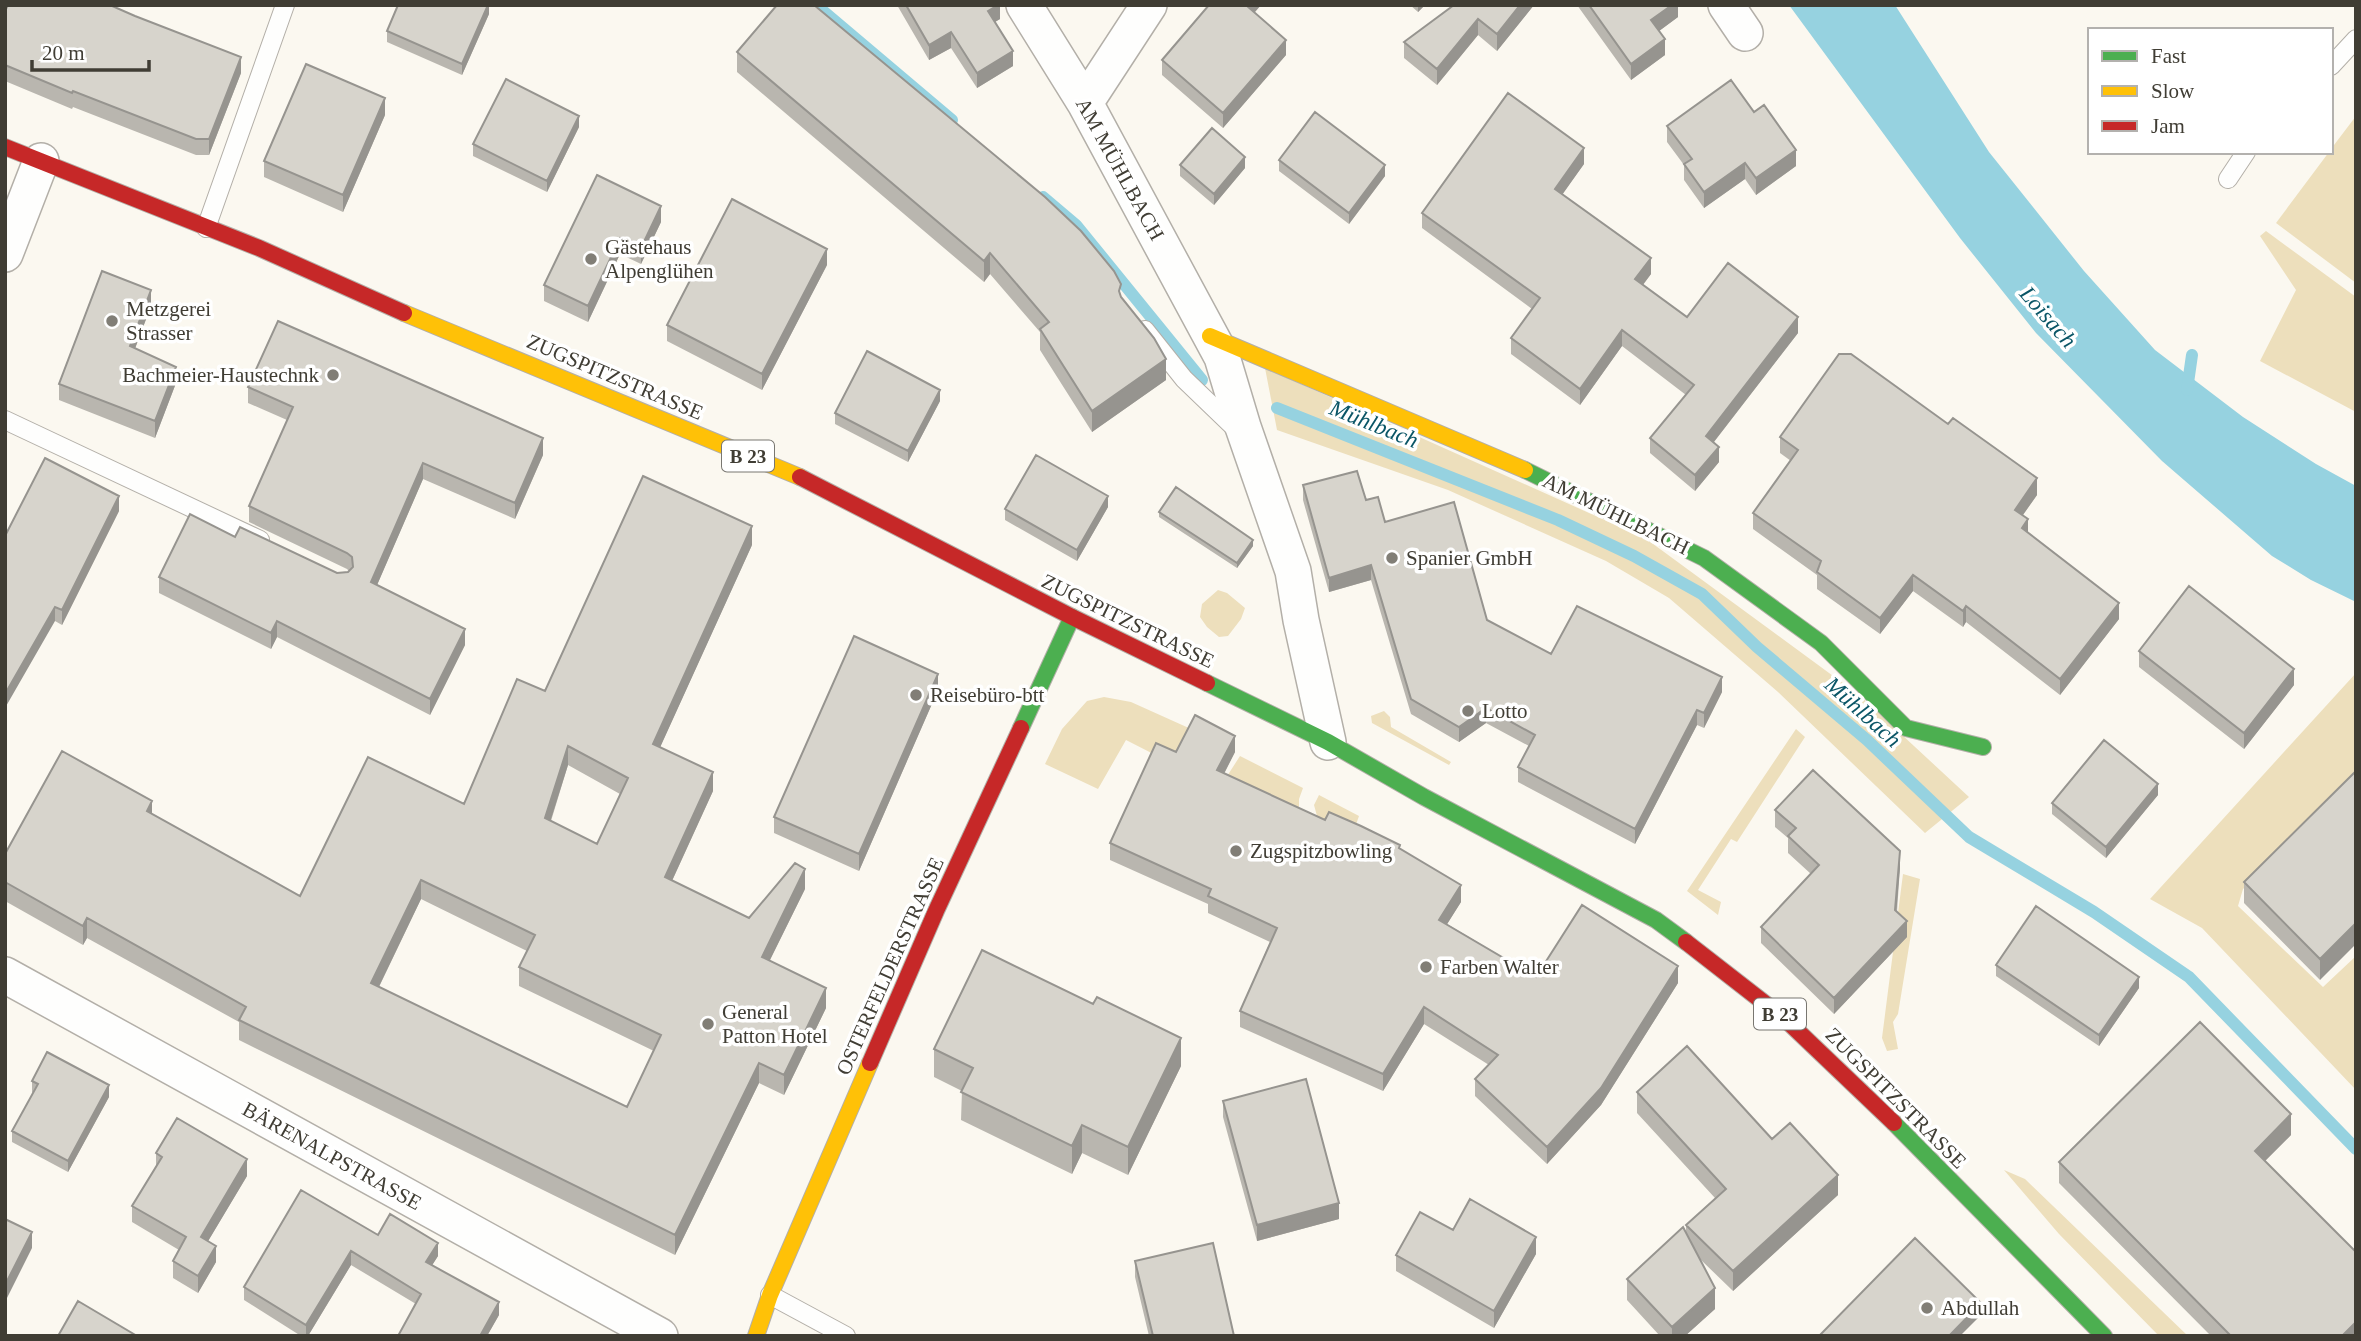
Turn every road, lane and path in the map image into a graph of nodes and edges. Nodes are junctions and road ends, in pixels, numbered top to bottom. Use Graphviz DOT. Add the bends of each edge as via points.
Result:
graph roads {
  1 [pos="285,5"];
  2 [pos="1024,5"];
  3 [pos="1149,5"];
  4 [pos="2356,39"];
  5 [pos="2333,64"];
  6 [pos="1085,103"];
  7 [pos="5,147"];
  8 [pos="2245,154"];
  9 [pos="41,161"];
  10 [pos="2228,179"];
  11 [pos="206,228"];
  12 [pos="5,254"];
  13 [pos="1138,321"];
  14 [pos="1216,346"];
  15 [pos="5,420"];
  16 [pos="1246,433"];
  17 [pos="280,550"];
  18 [pos="1072,617"];
  19 [pos="1328,742"];
  20 [pos="1983,747"];
  21 [pos="5,975"];
  22 [pos="770,1295"];
  23 [pos="660,1336"];
  24 [pos="756,1336"];
  25 [pos="846,1336"];
  26 [pos="2104,1336"];
  1 -- 11 [label="lane"];
  2 -- 6 [label="street, AM MÜHLBACH"];
  3 -- 6 [label="street"];
  4 -- 5 [label="lane"];
  6 -- 14 [label="street, AM MÜHLBACH"];
  7 -- 9 [label="main road, ZUGSPITZSTRASSE / B 23"];
  8 -- 10 [label="lane"];
  9 -- 11 [label="main road, ZUGSPITZSTRASSE / B 23"];
  9 -- 12 [label="street"];
  11 -- 18 [label="main road, ZUGSPITZSTRASSE / B 23" via="799,477"];
  13 -- 16 [label="lane" via="1198,394"];
  14 -- 16 [label="street, AM MÜHLBACH"];
  14 -- 20 [label="main road, AM MÜHLBACH" via="1388,410 1527,471 1704,558 1821,643 1906,728"];
  15 -- 17 [label="lane"];
  16 -- 19 [label="street, AM MÜHLBACH" via="1293,571"];
  18 -- 19 [label="main road, ZUGSPITZSTRASSE / B 23"];
  18 -- 22 [label="main road, OSTERFELDERSTRASSE" via="936,911"];
  19 -- 26 [label="main road, ZUGSPITZSTRASSE / B 23" via="1656,920 1711,960 1839,1070"];
  21 -- 23 [label="street, BÄRENALPSTRASSE"];
  22 -- 24 [label="main road, OSTERFELDERSTRASSE"];
  22 -- 25 [label="lane"];
}
